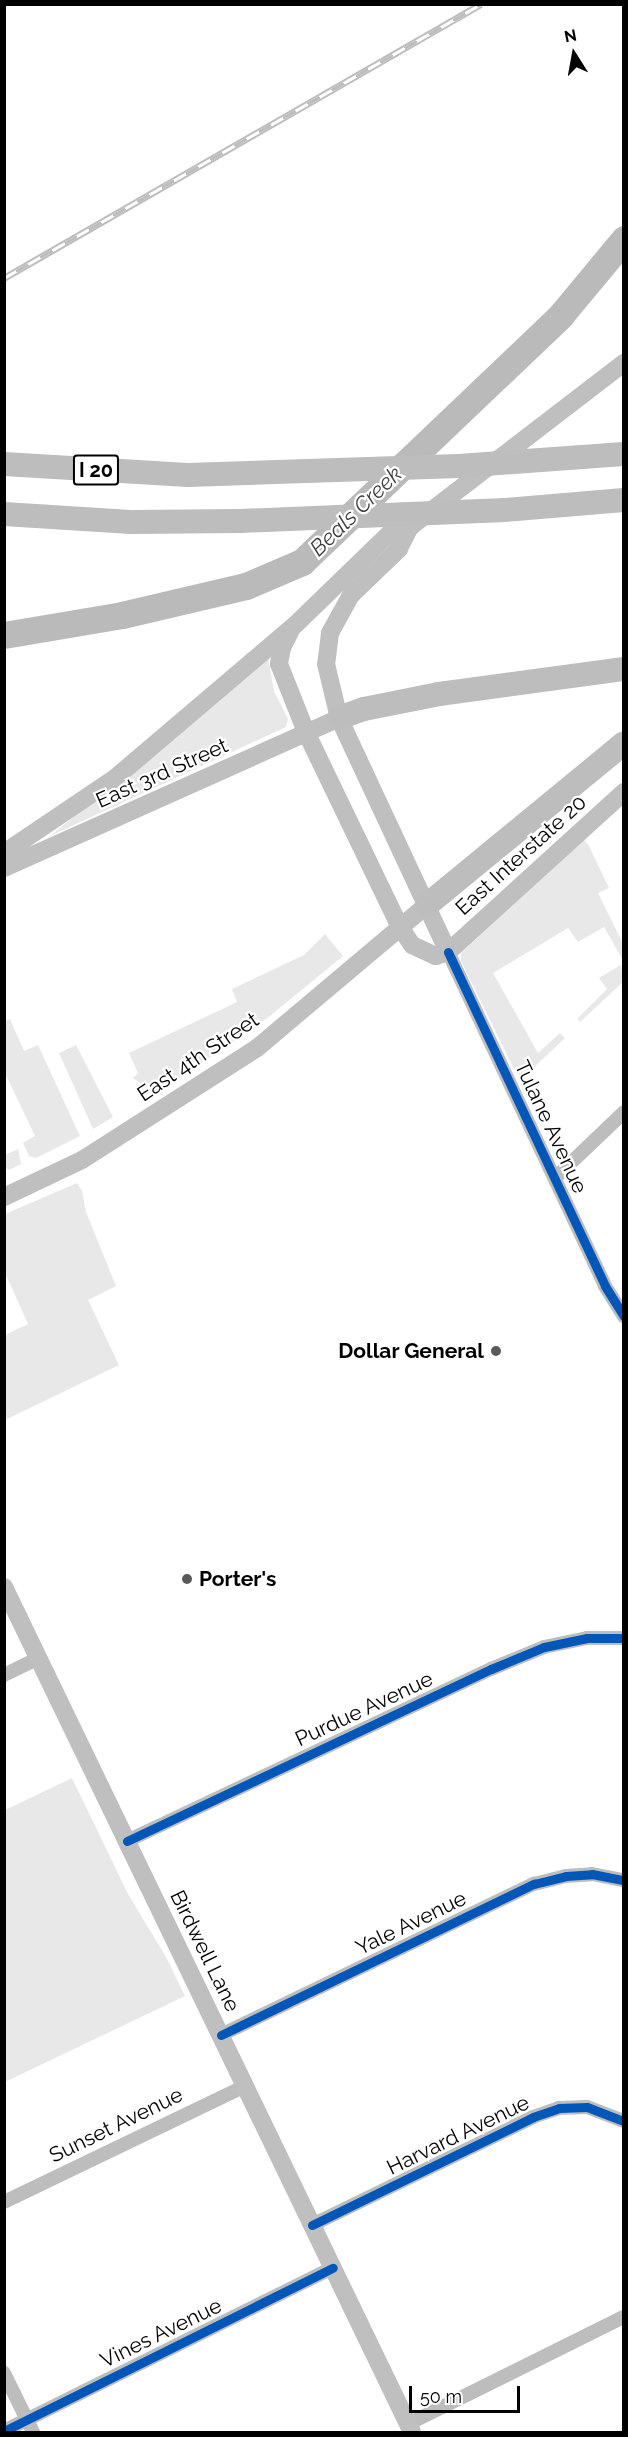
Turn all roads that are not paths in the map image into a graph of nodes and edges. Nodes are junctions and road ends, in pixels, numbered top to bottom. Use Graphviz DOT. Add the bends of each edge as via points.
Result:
graph roads {
  1 [pos="624,363"];
  2 [pos="624,454"];
  3 [pos="4,464"];
  4 [pos="624,500"];
  5 [pos="593,504"];
  6 [pos="4,514"];
  7 [pos="624,516"];
  8 [pos="410,527"];
  9 [pos="295,625"];
  10 [pos="624,669"];
  11 [pos="339,718"];
  12 [pos="306,732"];
  13 [pos="624,743"];
  14 [pos="624,792"];
  15 [pos="4,853"];
  16 [pos="4,868"];
  17 [pos="427,905"];
  18 [pos="400,927"];
  19 [pos="448,952"];
  20 [pos="624,1112"];
  21 [pos="556,1178"];
  22 [pos="4,1197"];
  23 [pos="624,1317"];
  24 [pos="4,1587"];
  25 [pos="624,1638"];
  26 [pos="39,1658"];
  27 [pos="4,1675"];
  28 [pos="127,1841"];
  29 [pos="624,1880"];
  30 [pos="221,2035"];
  31 [pos="245,2086"];
  32 [pos="624,2121"];
  33 [pos="4,2202"];
  34 [pos="312,2225"];
  35 [pos="333,2268"];
  36 [pos="624,2317"];
  37 [pos="4,2373"];
  38 [pos="30,2426"];
  39 [pos="410,2428"];
  40 [pos="4,2431"];
  1 -- 8 [label="main road"];
  2 -- 3 [label="highway, I 20" via="558,461 188,475"];
  4 -- 5 [label="highway, I 20"];
  5 -- 6 [label="highway, I 20" via="240,521 131,522"];
  5 -- 7 [label="highway"];
  8 -- 9 [label="main road" via="390,533"];
  8 -- 11 [label="main road, Tulane Avenue" via="399,549 351,595 330,633 326,664"];
  9 -- 12 [label="main road" via="282,648 279,664"];
  9 -- 15 [label="main road" via="115,778"];
  10 -- 11 [label="highway" via="439,694"];
  11 -- 12 [label="main road, East 3rd Street"];
  11 -- 17 [label="main road, Tulane Avenue"];
  12 -- 16 [label="main road, East 3rd Street"];
  12 -- 18 [label="main road"];
  13 -- 17 [label="highway"];
  14 -- 19 [label="main road, East Interstate 20"];
  17 -- 18 [label="main road, East 4th Street"];
  17 -- 19 [label="main road, Tulane Avenue"];
  18 -- 19 [label="main road" via="412,945 436,956"];
  18 -- 22 [label="main road, East 4th Street" via="257,1048 82,1160"];
  19 -- 21 [label="street, Tulane Avenue"];
  20 -- 21 [label="street"];
  21 -- 23 [label="street, Tulane Avenue" via="604,1286"];
  24 -- 26 [label="main road, Birdwell Lane"];
  25 -- 28 [label="street, Purdue Avenue" via="586,1638 544,1647"];
  26 -- 27 [label="street"];
  26 -- 28 [label="main road, Birdwell Lane"];
  28 -- 30 [label="main road, Birdwell Lane"];
  29 -- 30 [label="street, Yale Avenue" via="592,1874 534,1884"];
  30 -- 31 [label="main road, Birdwell Lane"];
  31 -- 33 [label="street, Sunset Avenue"];
  31 -- 34 [label="main road, Birdwell Lane"];
  32 -- 34 [label="street, Harvard Avenue" via="586,2107 559,2108"];
  34 -- 35 [label="main road, Birdwell Lane"];
  35 -- 38 [label="street, Vines Avenue"];
  35 -- 39 [label="main road, Birdwell Lane"];
  36 -- 39 [label="street"];
  37 -- 38 [label="street"];
  38 -- 40 [label="street, Vines Avenue"];
}
